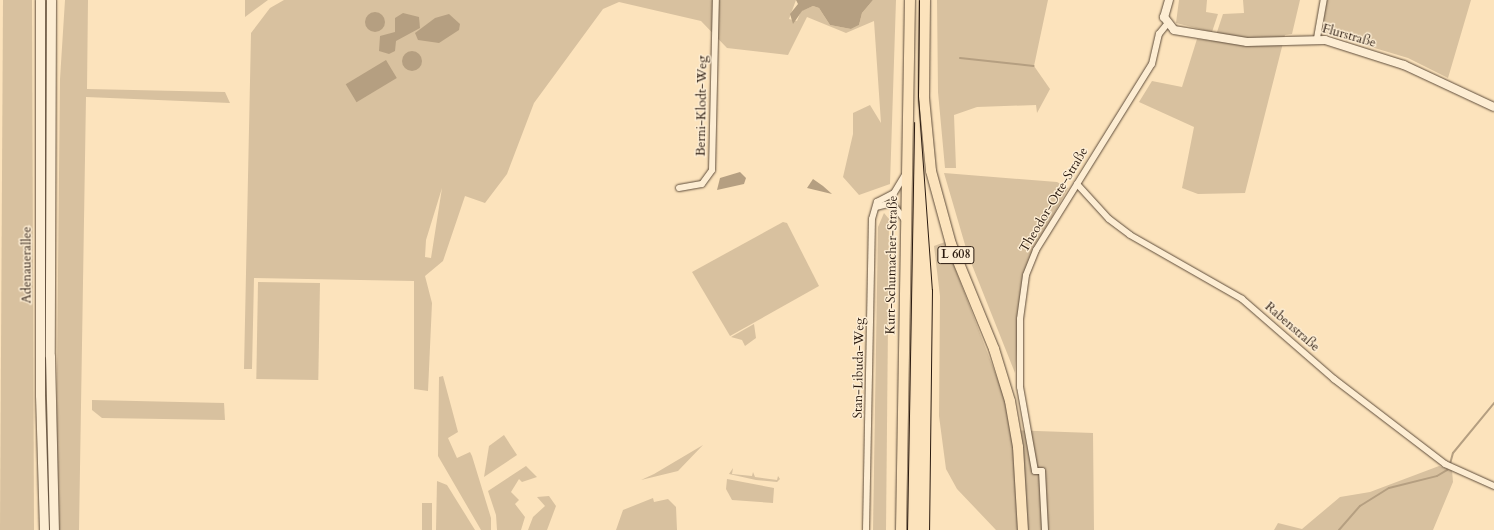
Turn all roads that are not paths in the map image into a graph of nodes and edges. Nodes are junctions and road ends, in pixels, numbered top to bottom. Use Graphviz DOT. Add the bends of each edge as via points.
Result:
graph roads {
  1 [pos="40,0"];
  2 [pos="51,0"];
  3 [pos="716,0"];
  4 [pos="910,0"];
  5 [pos="925,0"];
  6 [pos="1169,0"];
  7 [pos="1324,0"];
  8 [pos="1167,24"];
  9 [pos="1317,38"];
  10 [pos="1494,107"];
  11 [pos="907,172"];
  12 [pos="1077,184"];
  13 [pos="679,188"];
  14 [pos="875,207"];
  15 [pos="906,223"];
  16 [pos="1494,486"];
  17 [pos="44,530"];
  18 [pos="54,530"];
  19 [pos="866,530"];
  20 [pos="901,530"];
  21 [pos="1023,530"];
  22 [pos="1045,530"];
  1 -- 17 [label="main road, Adenauerallee" via="40,395"];
  2 -- 18 [label="main road, Adenauerallee" via="50,327"];
  3 -- 13 [label="street, Berni-Klodt-Weg" via="712,170 702,184"];
  4 -- 11 [label="main road, Kurt-Schumacher-Straße"];
  5 -- 21 [label="main road, L 608" via="924,98 931,171 951,244 994,349 1010,401 1018,447"];
  6 -- 8 [label="street" via="1165,12"];
  7 -- 9 [label="street"];
  8 -- 9 [label="street, Flurstraße" via="1182,32 1239,42"];
  8 -- 12 [label="street, Theodor-Otte-Straße" via="1158,34 1152,64"];
  9 -- 10 [label="street, Flurstraße" via="1404,65"];
  11 -- 14 [label="street" via="897,189"];
  11 -- 15 [label="main road, Kurt-Schumacher-Straße"];
  12 -- 16 [label="street, Rabenstraße" via="1109,219 1130,235 1242,299 1334,378 1445,464"];
  12 -- 22 [label="street, Theodor-Otte-Straße" via="1034,254 1023,287 1020,387 1034,471 1042,471"];
  14 -- 15 [label="street" via="887,202 897,206"];
  14 -- 19 [label="street, Stan-Libuda-Weg"];
  15 -- 20 [label="main road, Kurt-Schumacher-Straße"];
}
